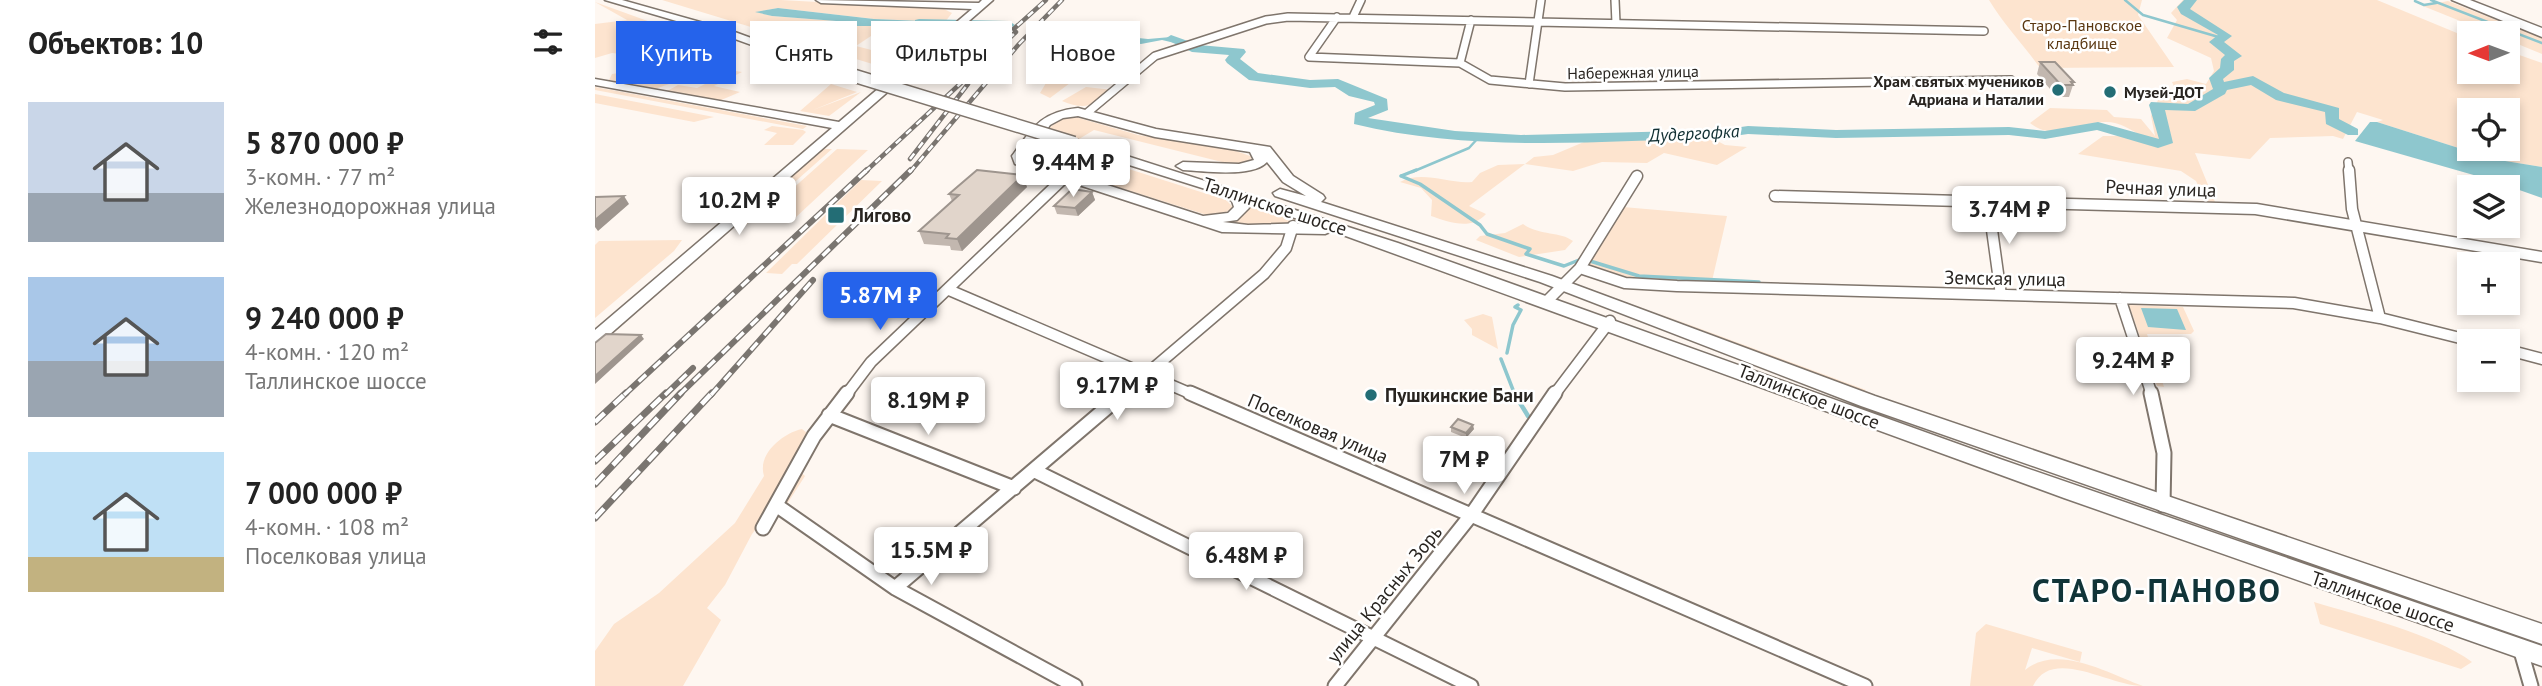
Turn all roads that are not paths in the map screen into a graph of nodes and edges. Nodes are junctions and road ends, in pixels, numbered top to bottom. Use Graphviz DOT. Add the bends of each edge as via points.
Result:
graph roads {
  1 [pos="610,0"];
  2 [pos="639,0"];
  3 [pos="821,0"];
  4 [pos="1361,0"];
  5 [pos="1541,0"];
  6 [pos="1615,0"];
  7 [pos="2458,0"];
  8 [pos="2481,0"];
  9 [pos="979,3"];
  10 [pos="1337,17"];
  11 [pos="1353,17"];
  12 [pos="1471,20"];
  13 [pos="1537,22"];
  14 [pos="1616,23"];
  15 [pos="2542,24"];
  16 [pos="1985,31"];
  17 [pos="2542,33"];
  18 [pos="1460,63"];
  19 [pos="2011,80"];
  20 [pos="595,82"];
  21 [pos="1529,84"];
  22 [pos="1087,113"];
  23 [pos="835,126"];
  24 [pos="1254,148"];
  25 [pos="2348,162"];
  26 [pos="1184,166"];
  27 [pos="1637,176"];
  28 [pos="1061,180"];
  29 [pos="1210,184"];
  30 [pos="1775,196"];
  31 [pos="1988,201"];
  32 [pos="1332,209"];
  33 [pos="1193,218"];
  34 [pos="1293,226"];
  35 [pos="2356,227"];
  36 [pos="1367,235"];
  37 [pos="2542,257"];
  38 [pos="1580,268"];
  39 [pos="1563,285"];
  40 [pos="949,290"];
  41 [pos="2001,295"];
  42 [pos="2120,298"];
  43 [pos="1548,300"];
  44 [pos="2380,318"];
  45 [pos="1609,321"];
  46 [pos="595,329"];
  47 [pos="2457,337"];
  48 [pos="595,338"];
  49 [pos="2520,354"];
  50 [pos="2542,359"];
  51 [pos="1145,376"];
  52 [pos="829,415"];
  53 [pos="1035,471"];
  54 [pos="1014,488"];
  55 [pos="776,505"];
  56 [pos="2164,505"];
  57 [pos="1472,514"];
  58 [pos="764,527"];
  59 [pos="895,588"];
  60 [pos="2542,634"];
  61 [pos="1373,639"];
  62 [pos="2520,648"];
  63 [pos="2542,656"];
  64 [pos="1075,686"];
  65 [pos="1335,686"];
  66 [pos="1471,686"];
  67 [pos="1865,686"];
  68 [pos="2531,686"];
  1 -- 29 [label="main road, Таллинское шоссе, bridge"];
  2 -- 26 [label="main road, Таллинское шоссе"];
  3 -- 9 [label="main road"];
  4 -- 11 [label="street"];
  5 -- 13 [label="street"];
  6 -- 14 [label="street"];
  7 -- 17 [label="highway"];
  8 -- 15 [label="highway"];
  9 -- 23 [label="main road"];
  10 -- 11 [label="street"];
  10 -- 18 [label="street, Набережная улица" via="1309,57"];
  10 -- 22 [label="street" via="1277,18 1176,49 1149,60"];
  11 -- 12 [label="street"];
  12 -- 13 [label="street"];
  12 -- 18 [label="street"];
  13 -- 14 [label="street"];
  13 -- 21 [label="street"];
  14 -- 16 [label="street"];
  18 -- 21 [label="street, Набережная улица" via="1490,80"];
  19 -- 21 [label="street, Набережная улица"];
  20 -- 23 [label="main road"];
  22 -- 24 [label="main road" via="1155,133"];
  22 -- 28 [label="main road" via="1051,118 1019,156 1020,161"];
  23 -- 46 [label="main road"];
  23 -- 48 [label="main road"];
  24 -- 26 [label="main road" via="1262,159 1249,167"];
  24 -- 32 [label="main road" via="1272,155 1280,172"];
  25 -- 35 [label="street"];
  26 -- 32 [label="main road, Таллинское шоссе"];
  27 -- 38 [label="street"];
  28 -- 33 [label="main road"];
  28 -- 40 [label="street"];
  29 -- 33 [label="main road" via="1238,199 1242,208 1223,219"];
  29 -- 36 [label="main road, Таллинское шоссе"];
  30 -- 31 [label="street, Речная улица"];
  31 -- 35 [label="street, Речная улица" via="2224,207"];
  31 -- 41 [label="street"];
  32 -- 39 [label="main road, Таллинское шоссе"];
  33 -- 34 [label="main road" via="1234,229"];
  34 -- 36 [label="main road"];
  34 -- 51 [label="street" via="1286,248 1264,274"];
  35 -- 37 [label="street, Речная улица"];
  35 -- 44 [label="street"];
  36 -- 43 [label="main road, Таллинское шоссе"];
  38 -- 39 [label="street"];
  38 -- 41 [label="street, Земская улица" via="1625,283"];
  39 -- 43 [label="street"];
  39 -- 56 [label="main road, Таллинское шоссе" via="1868,401"];
  40 -- 51 [label="street, Поселковая улица"];
  40 -- 52 [label="street" via="871,362"];
  41 -- 42 [label="street, Земская улица"];
  42 -- 44 [label="street, Земская улица" via="2294,303"];
  42 -- 56 [label="street" via="2156,416 2165,470"];
  43 -- 45 [label="main road, Таллинское шоссе"];
  44 -- 47 [label="street, Земская улица"];
  45 -- 57 [label="street, улица Красных Зорь"];
  45 -- 62 [label="main road, Таллинское шоссе" via="2063,490"];
  49 -- 50 [label="street"];
  51 -- 53 [label="street"];
  51 -- 57 [label="street, Поселковая улица"];
  52 -- 54 [label="street"];
  52 -- 55 [label="street" via="799,459"];
  53 -- 54 [label="street"];
  53 -- 61 [label="street"];
  54 -- 59 [label="street"];
  55 -- 58 [label="street"];
  55 -- 59 [label="street"];
  56 -- 60 [label="main road, Таллинское шоссе"];
  57 -- 61 [label="street, улица Красных Зорь"];
  57 -- 67 [label="street, Поселковая улица"];
  59 -- 64 [label="street"];
  61 -- 65 [label="street, улица Красных Зорь"];
  61 -- 66 [label="street"];
  62 -- 63 [label="main road, Таллинское шоссе"];
  62 -- 68 [label="street"];
}
